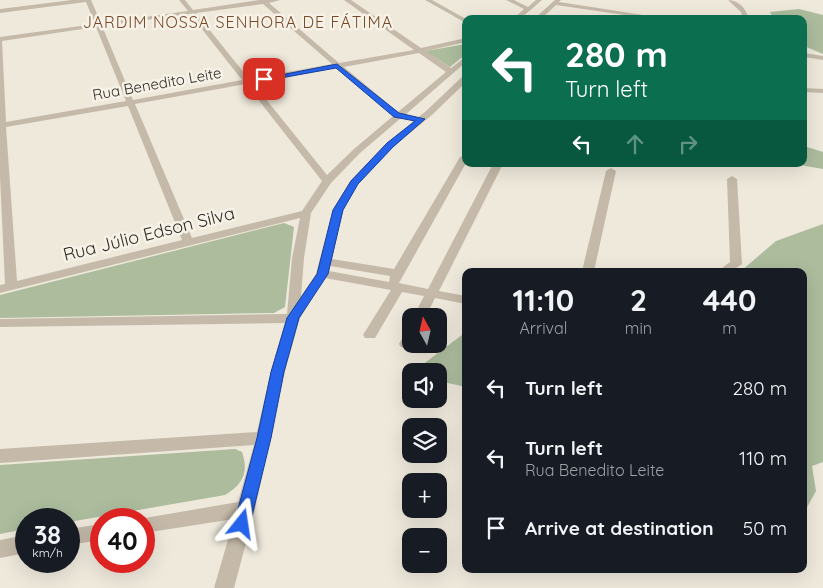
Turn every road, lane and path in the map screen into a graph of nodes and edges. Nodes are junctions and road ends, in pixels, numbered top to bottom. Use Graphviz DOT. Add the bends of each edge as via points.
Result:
graph roads {
  1 [pos="11,0"];
  2 [pos="86,0"];
  3 [pos="182,0"];
  4 [pos="277,0"];
  5 [pos="347,0"];
  6 [pos="428,0"];
  7 [pos="509,0"];
  8 [pos="539,0"];
  9 [pos="731,0"];
  10 [pos="263,1"];
  11 [pos="557,1"];
  12 [pos="528,9"];
  13 [pos="0,11"];
  14 [pos="190,12"];
  15 [pos="521,15"];
  16 [pos="541,15"];
  17 [pos="642,15"];
  18 [pos="745,15"];
  19 [pos="462,19"];
  20 [pos="99,25"];
  21 [pos="0,40"];
  22 [pos="462,41"];
  23 [pos="418,51"];
  24 [pos="807,55"];
  25 [pos="823,58"];
  26 [pos="462,62"];
  27 [pos="337,66"];
  28 [pos="451,72"];
  29 [pos="245,82"];
  30 [pos="462,82"];
  31 [pos="807,90"];
  32 [pos="823,90"];
  33 [pos="131,102"];
  34 [pos="397,115"];
  35 [pos="421,119"];
  36 [pos="1,126"];
  37 [pos="462,162"];
  38 [pos="496,167"];
  39 [pos="611,171"];
  40 [pos="732,180"];
  41 [pos="327,181"];
  42 [pos="306,213"];
  43 [pos="188,242"];
  44 [pos="324,268"];
  45 [pos="589,268"];
  46 [pos="729,268"];
  47 [pos="397,273"];
  48 [pos="395,286"];
  49 [pos="6,288"];
  50 [pos="432,293"];
  51 [pos="462,299"];
  52 [pos="424,308"];
  53 [pos="294,312"];
  54 [pos="0,323"];
  55 [pos="370,336"];
  56 [pos="264,438"];
  57 [pos="0,456"];
  58 [pos="246,508"];
  59 [pos="155,523"];
  60 [pos="15,546"];
  61 [pos="0,549"];
  62 [pos="224,588"];
  1 -- 13 [label="street"];
  2 -- 13 [label="street"];
  2 -- 20 [label="street"];
  3 -- 14 [label="street"];
  4 -- 10 [label="street"];
  5 -- 23 [label="street"];
  6 -- 19 [label="street"];
  7 -- 12 [label="street"];
  8 -- 12 [label="street"];
  9 -- 18 [label="street"];
  10 -- 14 [label="street"];
  10 -- 27 [label="street"];
  11 -- 16 [label="street"];
  11 -- 17 [label="street"];
  12 -- 15 [label="street"];
  14 -- 20 [label="street"];
  14 -- 29 [label="street"];
  20 -- 21 [label="street"];
  20 -- 33 [label="street"];
  21 -- 36 [label="street"];
  22 -- 23 [label="street, Rua Benedito Leite"];
  23 -- 27 [label="street, Rua Benedito Leite"];
  23 -- 28 [label="street"];
  24 -- 25 [label="street"];
  26 -- 28 [label="street"];
  27 -- 29 [label="street, Rua Benedito Leite"];
  27 -- 34 [label="street"];
  28 -- 34 [label="street"];
  29 -- 33 [label="street, Rua Benedito Leite"];
  29 -- 41 [label="street"];
  30 -- 35 [label="street"];
  31 -- 32 [label="street"];
  33 -- 36 [label="street, Rua Benedito Leite"];
  33 -- 43 [label="street"];
  34 -- 35 [label="street"];
  34 -- 41 [label="street"];
  35 -- 44 [label="street" via="390,145 354,183 338,210"];
  36 -- 49 [label="street"];
  37 -- 47 [label="street"];
  38 -- 50 [label="street"];
  39 -- 45 [label="street"];
  40 -- 46 [label="street" via="736,264"];
  41 -- 42 [label="street"];
  42 -- 43 [label="street, Rua Júlio Edson Silva"];
  42 -- 53 [label="street" via="298,258"];
  43 -- 49 [label="street, Rua Júlio Edson Silva"];
  44 -- 47 [label="street"];
  44 -- 48 [label="street"];
  44 -- 53 [label="street"];
  47 -- 48 [label="street"];
  48 -- 50 [label="street"];
  48 -- 55 [label="street"];
  50 -- 51 [label="street"];
  50 -- 52 [label="street"];
  53 -- 54 [label="street"];
  53 -- 56 [label="street"];
  56 -- 57 [label="street"];
  56 -- 58 [label="street"];
  58 -- 59 [label="street"];
  58 -- 62 [label="street"];
  60 -- 61 [label="street"];
}
